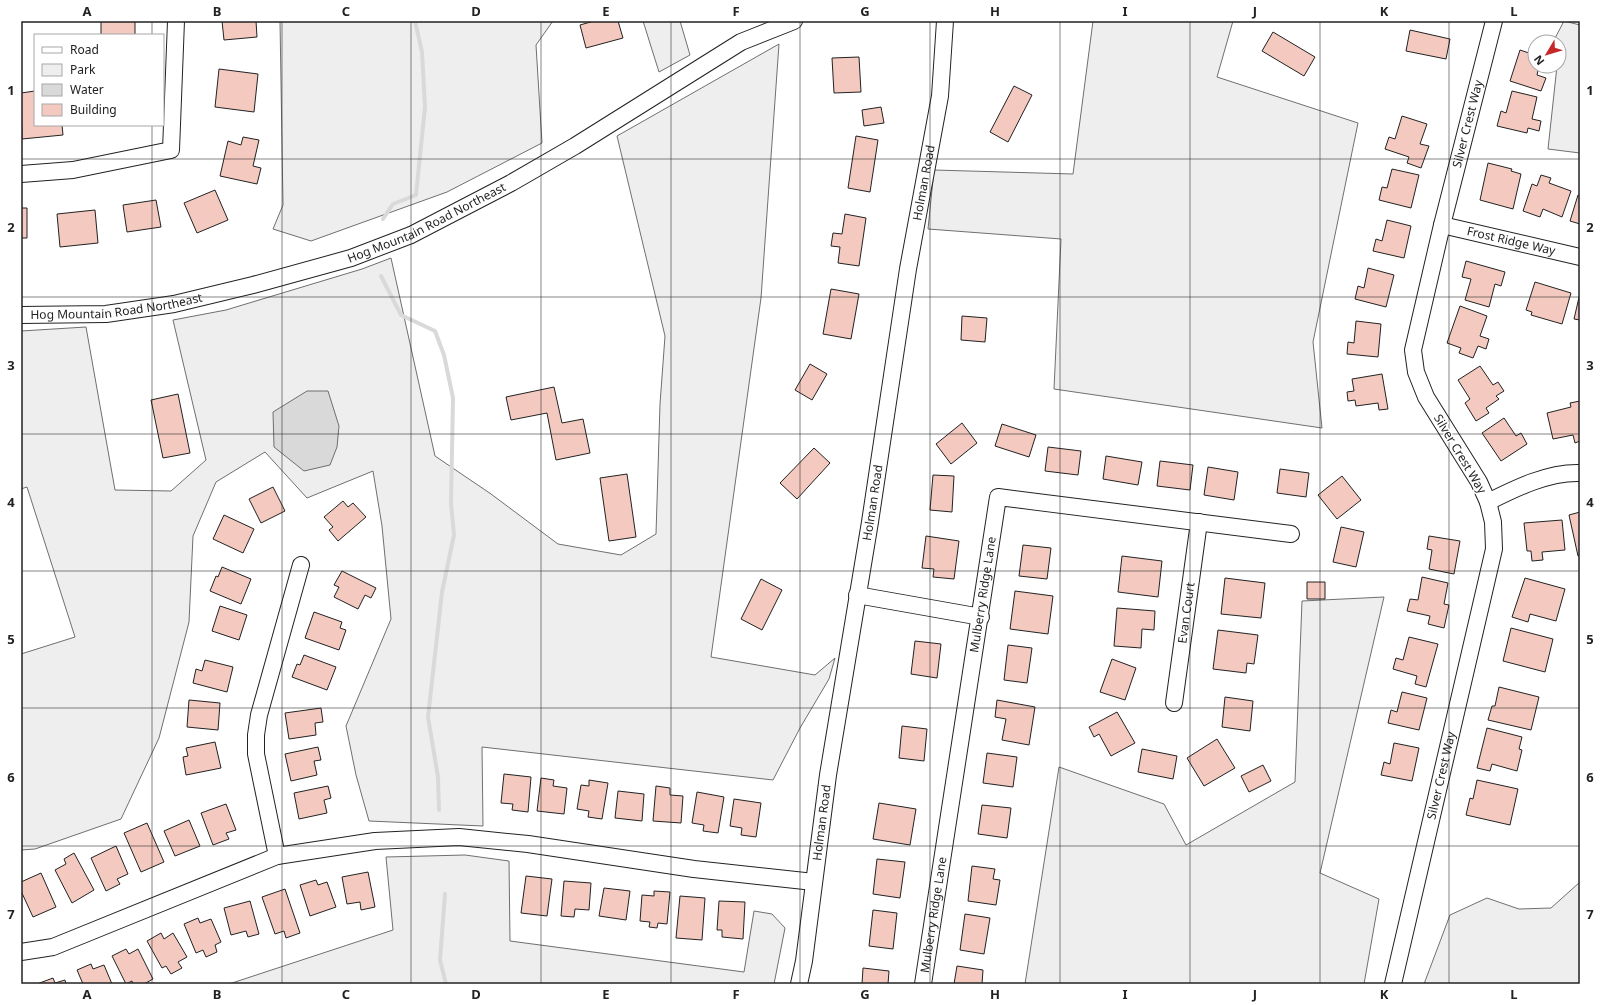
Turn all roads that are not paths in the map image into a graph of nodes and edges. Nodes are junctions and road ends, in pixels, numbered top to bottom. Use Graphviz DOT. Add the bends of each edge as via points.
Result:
graph roads {
  1 [pos="176,21"];
  2 [pos="791,21"];
  3 [pos="945,21"];
  4 [pos="1494,21"];
  5 [pos="21,174"];
  6 [pos="1442,225"];
  7 [pos="1580,257"];
  8 [pos="21,315"];
  9 [pos="1580,473"];
  10 [pos="1488,502"];
  11 [pos="1199,522"];
  12 [pos="1291,534"];
  13 [pos="301,565"];
  14 [pos="857,595"];
  15 [pos="981,617"];
  16 [pos="1174,704"];
  17 [pos="277,856"];
  18 [pos="814,882"];
  19 [pos="21,952"];
  20 [pos="799,984"];
  21 [pos="924,984"];
  22 [pos="1393,984"];
  1 -- 5 [label="street" via="171,150 73,170"];
  2 -- 8 [label="street, Hog Mountain Road Northeast" via="740,42 562,154 511,183 411,235 351,258 174,304 106,314"];
  3 -- 14 [label="street, Holman Road" via="940,96 908,269"];
  4 -- 6 [label="street, Silver Crest Way"];
  6 -- 7 [label="street, Frost Ridge Way"];
  6 -- 10 [label="street, Silver Crest Way" via="1413,350 1416,372 1426,397 1479,482"];
  9 -- 10 [label="street" via="1546,477"];
  10 -- 22 [label="street, Silver Crest Way" via="1493,522 1494,549"];
  11 -- 12 [label="street, Mulberry Ridge Lane"];
  11 -- 15 [label="street, Mulberry Ridge Lane" via="998,497"];
  11 -- 16 [label="street, Evan Court"];
  13 -- 17 [label="street" via="256,735 256,754"];
  14 -- 15 [label="street"];
  14 -- 18 [label="street, Holman Road" via="828,775"];
  15 -- 21 [label="street, Mulberry Ridge Lane"];
  17 -- 18 [label="street" via="375,842 459,837 528,844 694,870"];
  17 -- 19 [label="street" via="53,947"];
  18 -- 20 [label="street, Holman Road"];
}
